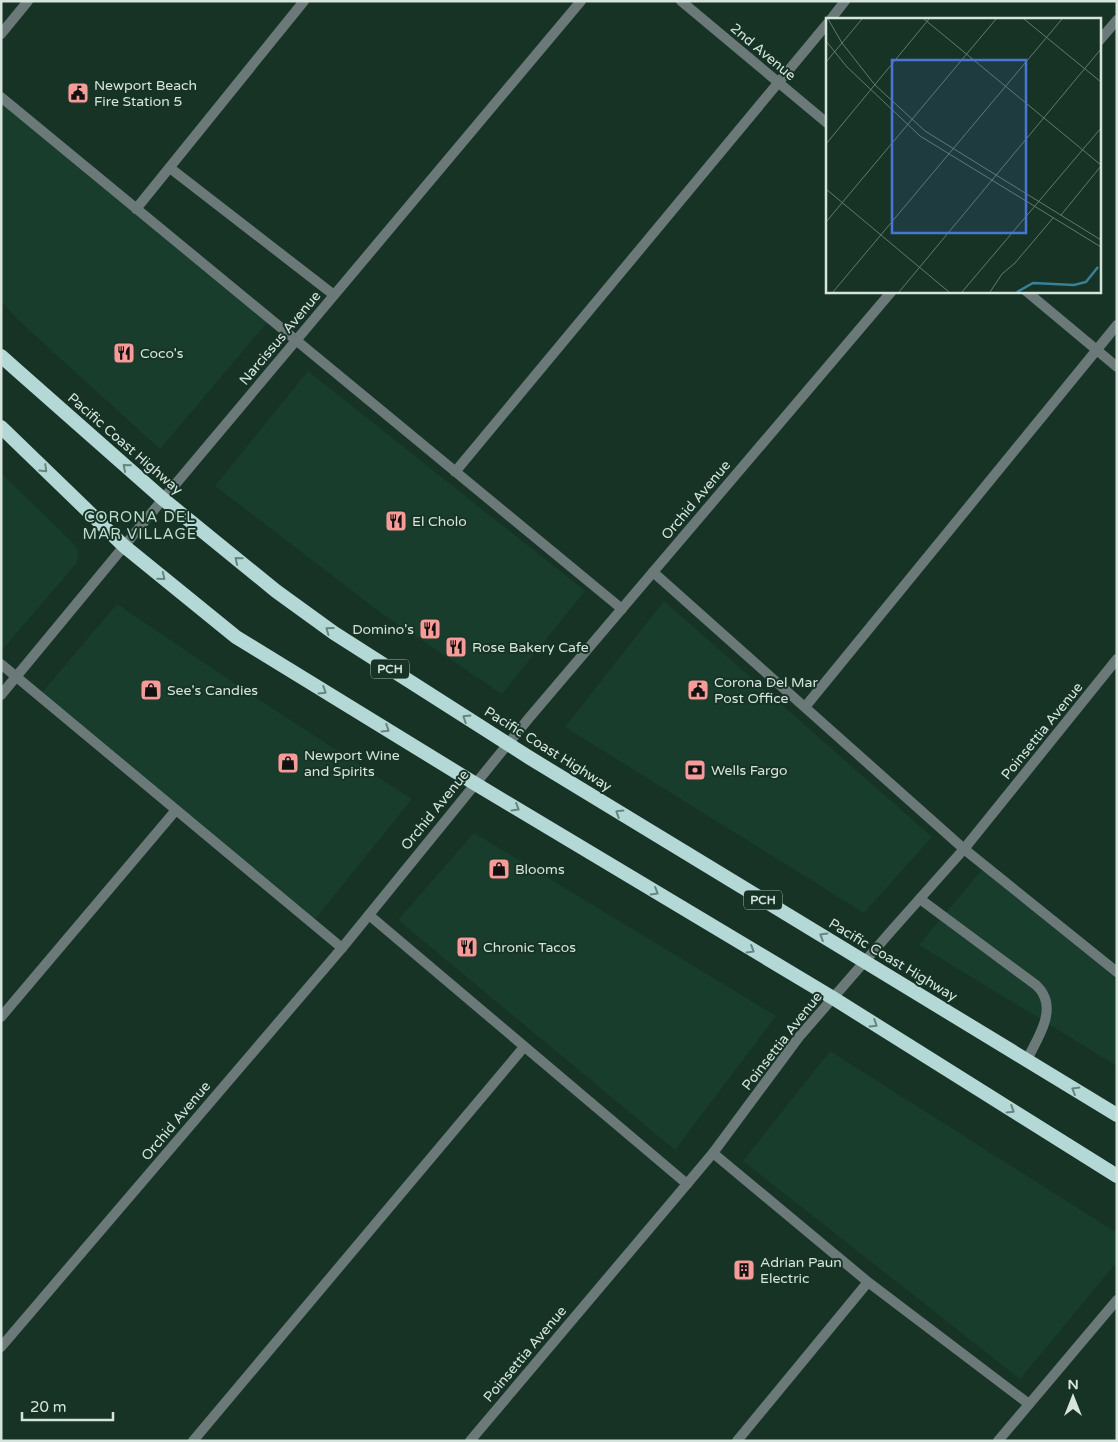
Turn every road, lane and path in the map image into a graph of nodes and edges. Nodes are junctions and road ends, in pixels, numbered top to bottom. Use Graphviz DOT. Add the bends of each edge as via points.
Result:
graph roads {
  1 [pos="28,1"];
  2 [pos="581,1"];
  3 [pos="681,1"];
  4 [pos="846,1"];
  5 [pos="299,3"];
  6 [pos="832,18"];
  7 [pos="1117,20"];
  8 [pos="826,25"];
  9 [pos="1,34"];
  10 [pos="1100,40"];
  11 [pos="778,82"];
  12 [pos="1,97"];
  13 [pos="826,122"];
  14 [pos="170,168"];
  15 [pos="136,209"];
  16 [pos="891,292"];
  17 [pos="1027,292"];
  18 [pos="334,295"];
  19 [pos="1117,325"];
  20 [pos="296,340"];
  21 [pos="1096,350"];
  22 [pos="1,356"];
  23 [pos="1117,367"];
  24 [pos="1,428"];
  25 [pos="455,472"];
  26 [pos="163,499"];
  27 [pos="124,546"];
  28 [pos="653,572"];
  29 [pos="622,609"];
  30 [pos="1117,660"];
  31 [pos="1,664"];
  32 [pos="16,676"];
  33 [pos="1,695"];
  34 [pos="805,707"];
  35 [pos="507,744"];
  36 [pos="474,783"];
  37 [pos="176,810"];
  38 [pos="964,849"];
  39 [pos="920,899"];
  40 [pos="368,915"];
  41 [pos="342,948"];
  42 [pos="864,962"];
  43 [pos="1117,972"];
  44 [pos="833,998"];
  45 [pos="1,1017"];
  46 [pos="524,1047"];
  47 [pos="1027,1060"];
  48 [pos="1117,1115"];
  49 [pos="713,1153"];
  50 [pos="1117,1176"];
  51 [pos="687,1184"];
  52 [pos="868,1282"];
  53 [pos="1117,1300"];
  54 [pos="1,1347"];
  55 [pos="1029,1404"];
  56 [pos="193,1441"];
  57 [pos="470,1441"];
  58 [pos="737,1441"];
  59 [pos="998,1441"];
  1 -- 9 [label="street"];
  2 -- 18 [label="street, Narcissus Avenue"];
  3 -- 11 [label="street, 2nd Avenue"];
  4 -- 6 [label="street"];
  5 -- 14 [label="street"];
  7 -- 10 [label="street"];
  8 -- 11 [label="street"];
  11 -- 13 [label="street, 2nd Avenue"];
  11 -- 25 [label="street"];
  12 -- 15 [label="street"];
  14 -- 15 [label="street"];
  14 -- 18 [label="street"];
  15 -- 20 [label="street"];
  16 -- 28 [label="street, Orchid Avenue"];
  17 -- 21 [label="street"];
  18 -- 20 [label="street, Narcissus Avenue"];
  19 -- 21 [label="street"];
  20 -- 25 [label="street"];
  20 -- 26 [label="street, Narcissus Avenue"];
  21 -- 23 [label="street"];
  21 -- 34 [label="street"];
  26 -- 22 [label="highway, Pacific Coast Highway / PCH, one-way"];
  24 -- 27 [label="highway, one-way"];
  25 -- 29 [label="street"];
  26 -- 27 [label="street, Narcissus Avenue"];
  35 -- 26 [label="highway, Pacific Coast Highway / PCH, one-way" via="334,633 276,591"];
  27 -- 32 [label="street, Narcissus Avenue"];
  27 -- 36 [label="highway, one-way" via="236,637"];
  28 -- 29 [label="street, Orchid Avenue"];
  28 -- 34 [label="street"];
  29 -- 35 [label="street, Orchid Avenue"];
  30 -- 38 [label="street, Poinsettia Avenue"];
  31 -- 32 [label="street"];
  32 -- 33 [label="street, Narcissus Avenue"];
  32 -- 37 [label="street"];
  34 -- 38 [label="street"];
  35 -- 36 [label="street, Orchid Avenue"];
  42 -- 35 [label="highway, Pacific Coast Highway / PCH, one-way"];
  36 -- 40 [label="street, Orchid Avenue"];
  36 -- 44 [label="highway, one-way"];
  37 -- 41 [label="street"];
  37 -- 45 [label="street"];
  38 -- 39 [label="street, Poinsettia Avenue"];
  38 -- 43 [label="street"];
  39 -- 42 [label="street, Poinsettia Avenue"];
  39 -- 47 [label="street" via="1036,985 1044,995 1046,1018"];
  40 -- 41 [label="street, Orchid Avenue"];
  40 -- 46 [label="street"];
  41 -- 54 [label="street, Orchid Avenue"];
  42 -- 44 [label="street, Poinsettia Avenue"];
  42 -- 47 [label="highway, Pacific Coast Highway / PCH"];
  44 -- 49 [label="street, Poinsettia Avenue" via="799,1037"];
  44 -- 50 [label="highway, one-way"];
  46 -- 51 [label="street"];
  46 -- 56 [label="street"];
  48 -- 47 [label="highway, Pacific Coast Highway / PCH, one-way"];
  49 -- 51 [label="street, Poinsettia Avenue"];
  49 -- 52 [label="street"];
  51 -- 57 [label="street, Poinsettia Avenue"];
  52 -- 55 [label="street"];
  52 -- 58 [label="street"];
  53 -- 55 [label="street"];
  55 -- 59 [label="street"];
}
